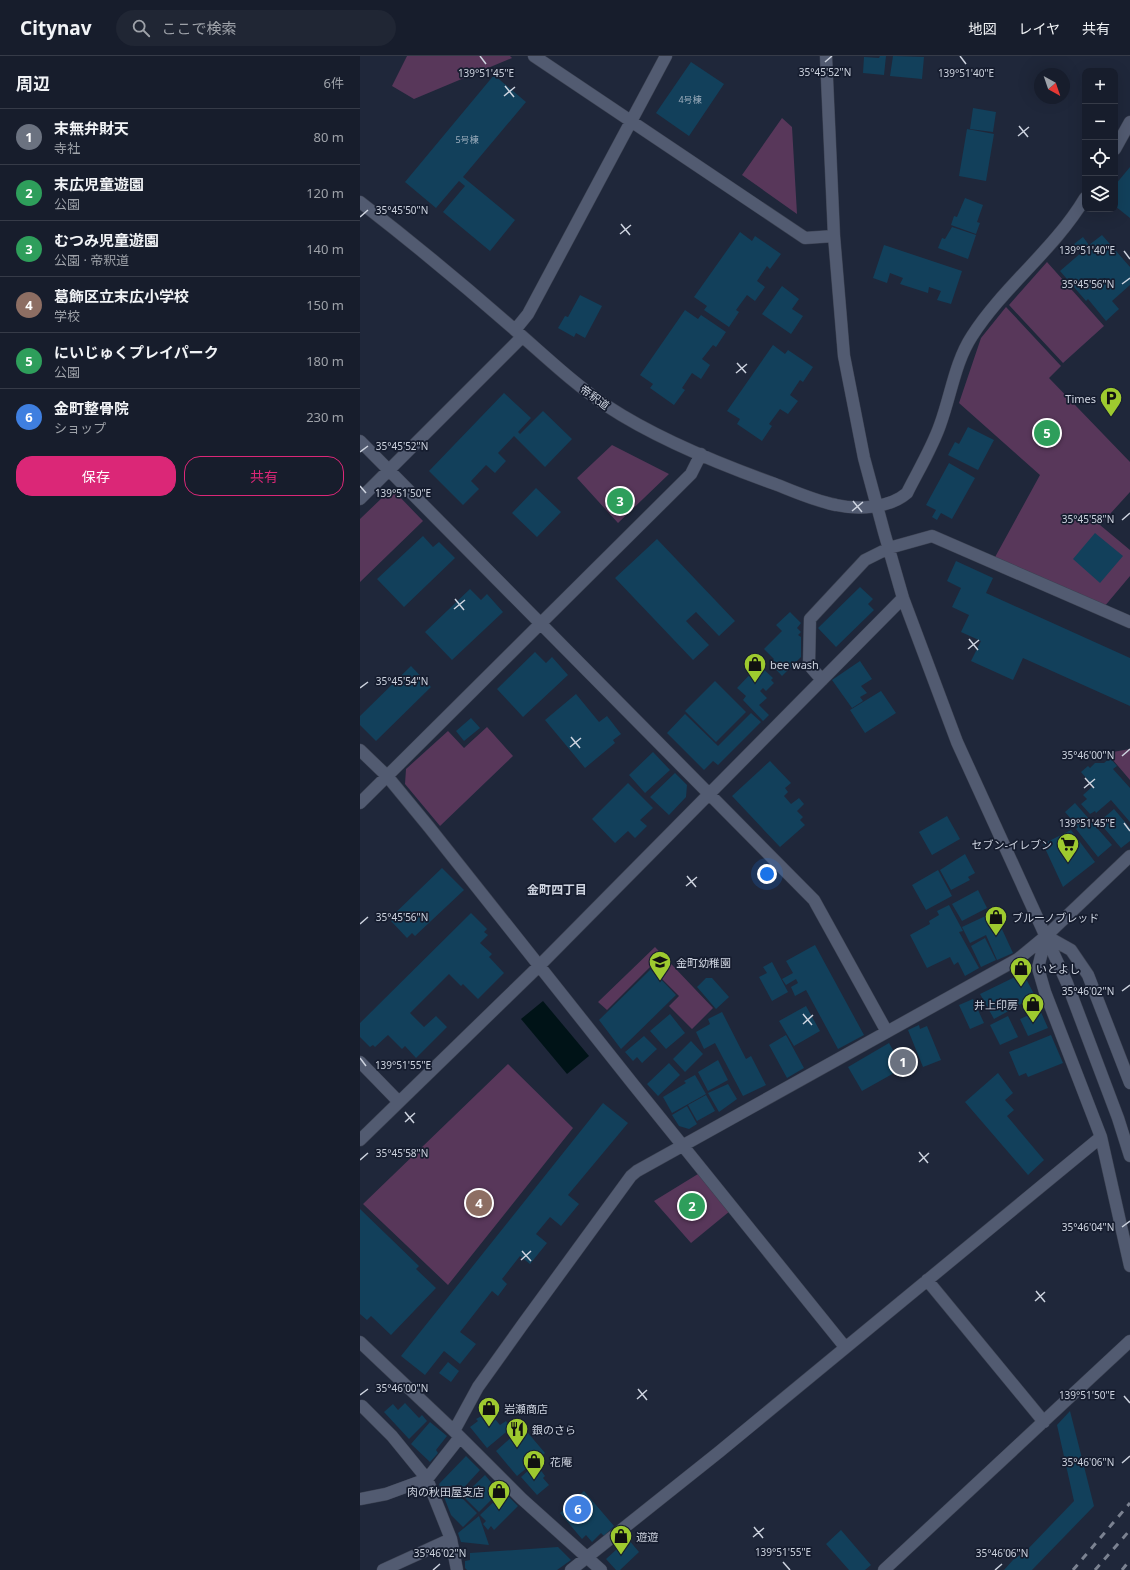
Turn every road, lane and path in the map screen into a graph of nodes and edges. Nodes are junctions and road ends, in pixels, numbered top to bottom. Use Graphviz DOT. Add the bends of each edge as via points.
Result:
graph roads {
  1 [pos="534,56"];
  2 [pos="666,56"];
  3 [pos="826,56"];
  4 [pos="631,122"];
  5 [pos="1130,122"];
  6 [pos="1118,144"];
  7 [pos="360,202"];
  8 [pos="1082,203"];
  9 [pos="834,236"];
  10 [pos="518,333"];
  11 [pos="360,441"];
  12 [pos="701,454"];
  13 [pos="388,470"];
  14 [pos="360,499"];
  15 [pos="877,506"];
  16 [pos="889,548"];
  17 [pos="903,598"];
  18 [pos="1130,622"];
  19 [pos="541,623"];
  20 [pos="822,680"];
  21 [pos="360,750"];
  22 [pos="387,776"];
  23 [pos="711,794"];
  24 [pos="360,802"];
  25 [pos="1130,856"];
  26 [pos="1046,936"];
  27 [pos="539,966"];
  28 [pos="887,1032"];
  29 [pos="360,1062"];
  30 [pos="1130,1083"];
  31 [pos="399,1102"];
  32 [pos="1101,1137"];
  33 [pos="360,1140"];
  34 [pos="682,1145"];
  35 [pos="1130,1156"];
  36 [pos="1130,1266"];
  37 [pos="927,1280"];
  38 [pos="1130,1341"];
  39 [pos="360,1342"];
  40 [pos="846,1347"];
  41 [pos="362,1406"];
  42 [pos="1044,1422"];
  43 [pos="457,1434"];
  44 [pos="427,1479"];
  45 [pos="360,1499"];
  46 [pos="452,1539"];
  47 [pos="588,1558"];
  48 [pos="382,1570"];
  49 [pos="457,1570"];
  50 [pos="571,1570"];
  51 [pos="601,1570"];
  52 [pos="884,1570"];
  1 -- 4 [label="street"];
  2 -- 4 [label="street"];
  3 -- 9 [label="street"];
  4 -- 9 [label="street" via="805,238"];
  4 -- 10 [label="street"];
  5 -- 6 [label="street"];
  7 -- 10 [label="street, 帝釈道"];
  8 -- 15 [label="street, 帝釈道" via="1072,219 1033,265 984,318 966,346 940,426 907,493 899,500"];
  9 -- 15 [label="street" via="844,356 864,458"];
  10 -- 12 [label="street, 帝釈道" via="608,407"];
  10 -- 13 [label="street"];
  11 -- 13 [label="street"];
  12 -- 15 [label="street, 帝釈道" via="822,502 838,506"];
  12 -- 19 [label="street" via="691,474"];
  13 -- 14 [label="street"];
  13 -- 19 [label="street"];
  15 -- 16 [label="street"];
  16 -- 17 [label="street"];
  16 -- 18 [label="street" via="932,536"];
  16 -- 20 [label="street" via="865,560 810,619 809,665"];
  17 -- 20 [label="street"];
  17 -- 26 [label="street" via="956,742"];
  19 -- 22 [label="street"];
  19 -- 23 [label="street"];
  20 -- 23 [label="street"];
  21 -- 22 [label="street"];
  22 -- 24 [label="street"];
  22 -- 27 [label="street"];
  23 -- 27 [label="street"];
  23 -- 28 [label="street" via="814,900"];
  25 -- 26 [label="street"];
  26 -- 28 [label="street" via="1018,959"];
  26 -- 30 [label="street" via="1071,950 1088,975"];
  26 -- 32 [label="street" via="1038,968"];
  26 -- 35 [label="street" via="1067,983"];
  27 -- 31 [label="street"];
  27 -- 34 [label="street"];
  28 -- 34 [label="street"];
  29 -- 31 [label="street"];
  31 -- 33 [label="street"];
  32 -- 36 [label="street"];
  32 -- 37 [label="street"];
  34 -- 40 [label="street"];
  34 -- 43 [label="street" via="631,1176 487,1375"];
  37 -- 40 [label="street"];
  37 -- 42 [label="street"];
  38 -- 42 [label="street"];
  39 -- 43 [label="street"];
  40 -- 47 [label="street"];
  41 -- 44 [label="street" via="392,1436"];
  42 -- 52 [label="street"];
  43 -- 44 [label="street"];
  43 -- 47 [label="street" via="522,1499"];
  44 -- 45 [label="street" via="386,1494"];
  44 -- 46 [label="street"];
  46 -- 48 [label="street"];
  46 -- 49 [label="street"];
  47 -- 50 [label="street"];
  47 -- 51 [label="street"];
}
